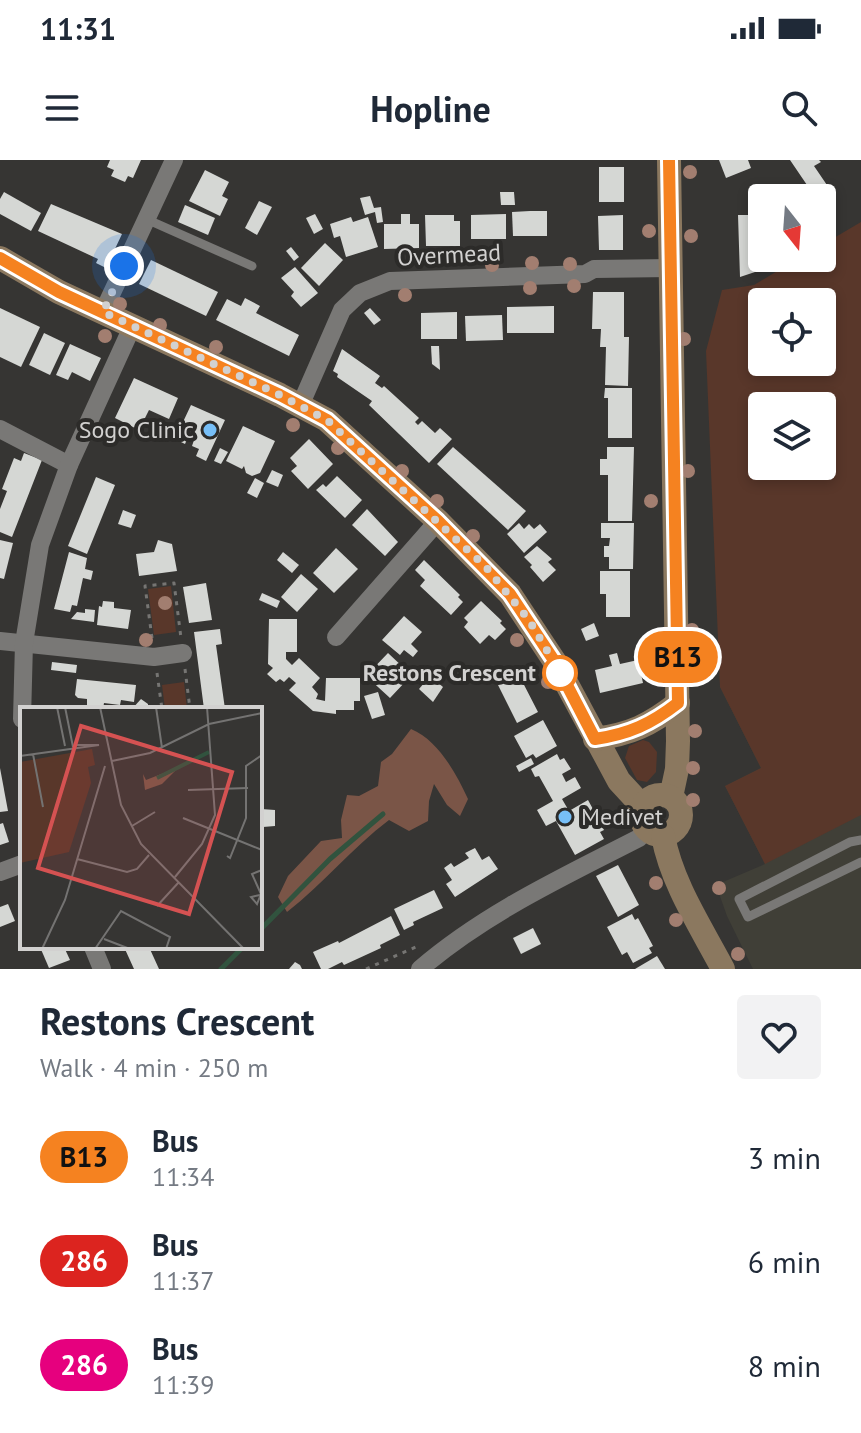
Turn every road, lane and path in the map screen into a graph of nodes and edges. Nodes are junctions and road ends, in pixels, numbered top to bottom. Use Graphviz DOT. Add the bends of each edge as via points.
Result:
graph roads {
  1 [pos="174,160"];
  2 [pos="669,160"];
  3 [pos="146,219"];
  4 [pos="0,258"];
  5 [pos="252,266"];
  6 [pos="671,268"];
  7 [pos="103,312"];
  8 [pos="132,327"];
  9 [pos="300,406"];
  10 [pos="0,429"];
  11 [pos="69,465"];
  12 [pos="438,521"];
  13 [pos="336,637"];
  14 [pos="0,641"];
  15 [pos="24,643"];
  16 [pos="183,653"];
  17 [pos="678,703"];
  18 [pos="22,707"];
  19 [pos="595,739"];
  20 [pos="671,797"];
  21 [pos="651,825"];
  22 [pos="861,840"];
  23 [pos="861,862"];
  24 [pos="20,865"];
  25 [pos="0,872"];
  26 [pos="94,949"];
  27 [pos="435,956"];
  28 [pos="102,969"];
  29 [pos="366,969"];
  30 [pos="420,969"];
  31 [pos="723,969"];
  1 -- 3 [label="street"];
  2 -- 6 [label="main road"];
  3 -- 5 [label="lane"];
  3 -- 7 [label="street"];
  4 -- 7 [label="main road"];
  6 -- 9 [label="street, Overmead" via="390,281 360,293 342,310"];
  6 -- 17 [label="main road"];
  7 -- 8 [label="main road"];
  8 -- 9 [label="main road"];
  8 -- 11 [label="street"];
  9 -- 12 [label="main road" via="327,420"];
  10 -- 11 [label="street"];
  11 -- 15 [label="street" via="40,545"];
  12 -- 13 [label="street"];
  12 -- 19 [label="main road" via="485,566 529,620"];
  14 -- 15 [label="street"];
  15 -- 16 [label="street" via="154,657"];
  15 -- 18 [label="street"];
  17 -- 19 [label="main road" via="641,729"];
  17 -- 20 [label="main road"];
  19 -- 21 [label="main road"];
  20 -- 21 [label="main road" via="652,798"];
  20 -- 21 [label="main road" via="680,807 675,831"];
  21 -- 27 [label="street" via="639,838 487,918"];
  21 -- 31 [label="main road"];
  22 -- 23 [label="lane" via="739,899 748,917"];
  24 -- 25 [label="street"];
  26 -- 28 [label="street"];
  27 -- 29 [label="path" via="416,945"];
  27 -- 30 [label="street"];
}
